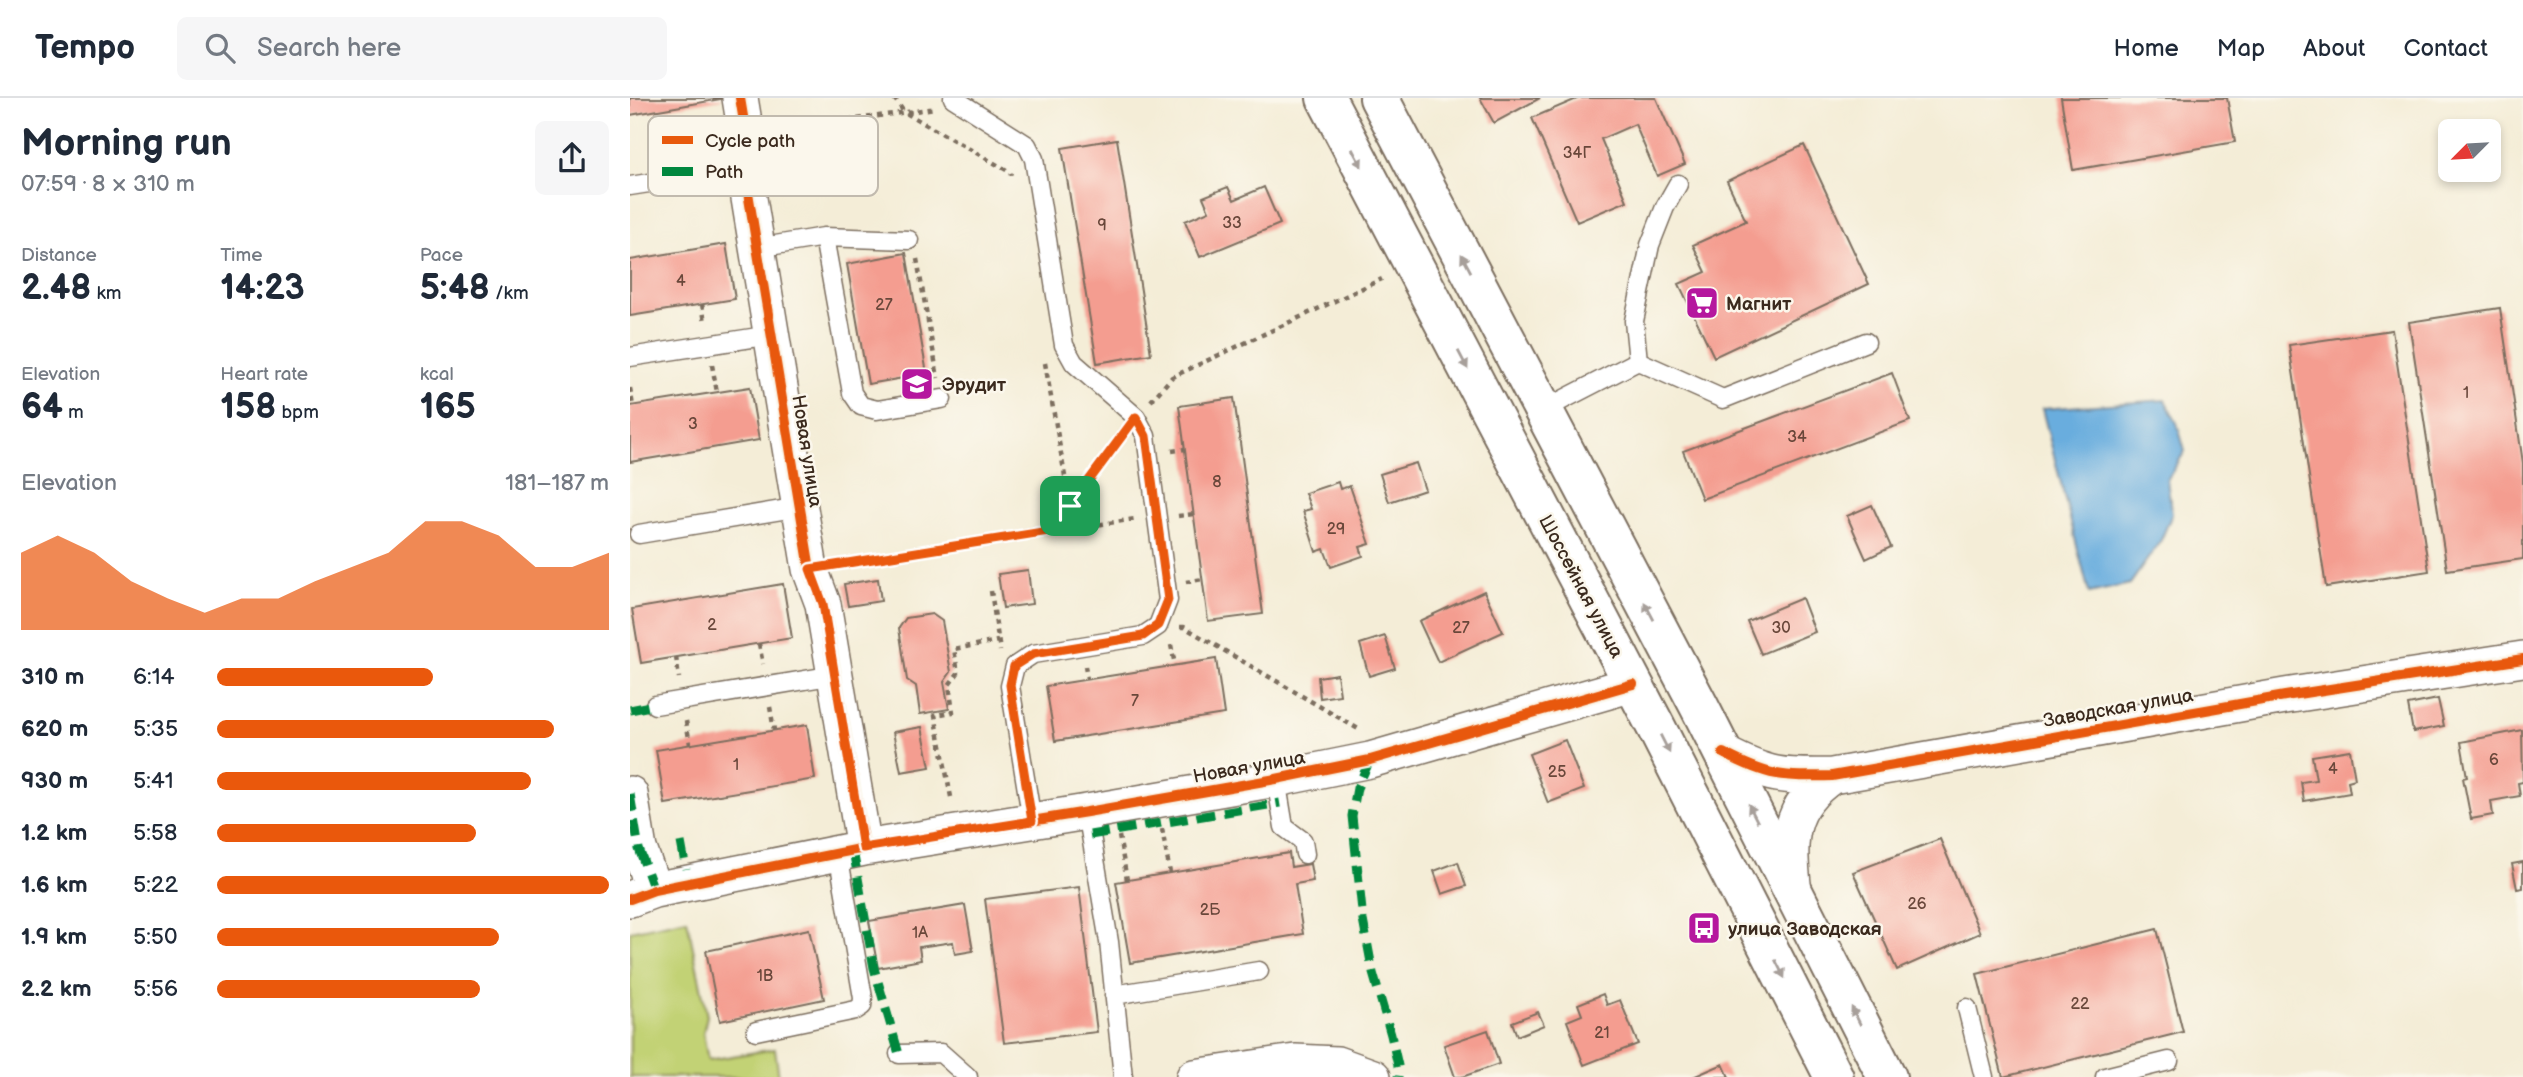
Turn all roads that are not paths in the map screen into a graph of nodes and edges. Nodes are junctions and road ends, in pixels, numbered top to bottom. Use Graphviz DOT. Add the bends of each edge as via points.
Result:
graph roads {
  1 [pos="740,98"];
  2 [pos="953,98"];
  3 [pos="1326,98"];
  4 [pos="1387,105"];
  5 [pos="742,116"];
  6 [pos="648,181"];
  7 [pos="1678,184"];
  8 [pos="630,186"];
  9 [pos="751,196"];
  10 [pos="824,237"];
  11 [pos="909,240"];
  12 [pos="757,248"];
  13 [pos="771,335"];
  14 [pos="1867,342"];
  15 [pos="630,357"];
  16 [pos="1638,361"];
  17 [pos="942,399"];
  18 [pos="1544,410"];
  19 [pos="800,507"];
  20 [pos="639,534"];
  21 [pos="2523,659"];
  22 [pos="835,675"];
  23 [pos="1633,684"];
  24 [pos="655,705"];
  25 [pos="1723,753"];
  26 [pos="1832,776"];
  27 [pos="1276,779"];
  28 [pos="630,794"];
  29 [pos="1087,812"];
  30 [pos="1032,821"];
  31 [pos="851,850"];
  32 [pos="1305,853"];
  33 [pos="642,894"];
  34 [pos="1795,895"];
  35 [pos="1259,971"];
  36 [pos="1114,995"];
  37 [pos="1967,1008"];
  38 [pos="756,1031"];
  39 [pos="899,1054"];
  40 [pos="2169,1061"];
  41 [pos="968,1077"];
  42 [pos="1123,1077"];
  43 [pos="1194,1077"];
  44 [pos="1373,1077"];
  45 [pos="1835,1077"];
  46 [pos="1887,1077"];
  47 [pos="1984,1077"];
  48 [pos="2105,1077"];
  1 -- 5 [label="street, Новая улица"];
  2 -- 30 [label="lane" via="1027,145 1034,159 1064,345 1074,363 1136,417 1146,436 1168,600 1158,625 1143,636 1033,654 1014,666 1010,685"];
  3 -- 23 [label="main road, Шоссейная улица, one-way"];
  18 -- 4 [label="main road, one-way"];
  6 -- 8 [label="lane"];
  7 -- 16 [label="lane" via="1650,244 1634,321"];
  9 -- 12 [label="street, Новая улица"];
  10 -- 11 [label="lane"];
  10 -- 12 [label="lane"];
  10 -- 17 [label="lane" via="852,393 861,406 877,410"];
  12 -- 13 [label="street, Новая улица"];
  13 -- 15 [label="lane"];
  13 -- 19 [label="street, Новая улица"];
  14 -- 16 [label="lane" via="1723,400"];
  16 -- 18 [label="lane"];
  25 -- 18 [label="main road, one-way"];
  19 -- 20 [label="lane"];
  19 -- 22 [label="street, Новая улица"];
  21 -- 26 [label="street, Заводская улица"];
  22 -- 24 [label="lane"];
  22 -- 31 [label="street, Новая улица"];
  23 -- 27 [label="street, Новая улица" via="1370,760"];
  23 -- 45 [label="main road, Шоссейная улица, one-way"];
  25 -- 26 [label="street, Заводская улица" via="1776,776"];
  34 -- 25 [label="main road, one-way"];
  26 -- 34 [label="street" via="1803,803 1793,823 1790,857"];
  27 -- 29 [label="street, Новая улица"];
  27 -- 32 [label="lane" via="1284,827 1303,841"];
  28 -- 33 [label="street"];
  29 -- 30 [label="street, Новая улица"];
  29 -- 36 [label="lane"];
  30 -- 31 [label="street, Новая улица"];
  31 -- 33 [label="street, Новая улица"];
  31 -- 38 [label="lane" via="862,1006"];
  46 -- 34 [label="main road, one-way"];
  35 -- 36 [label="lane"];
  36 -- 42 [label="lane"];
  37 -- 47 [label="lane"];
  39 -- 41 [label="lane" via="941,1053"];
  40 -- 48 [label="lane"];
  43 -- 44 [label="street" via="1295,1062 1337,1064"];
}
